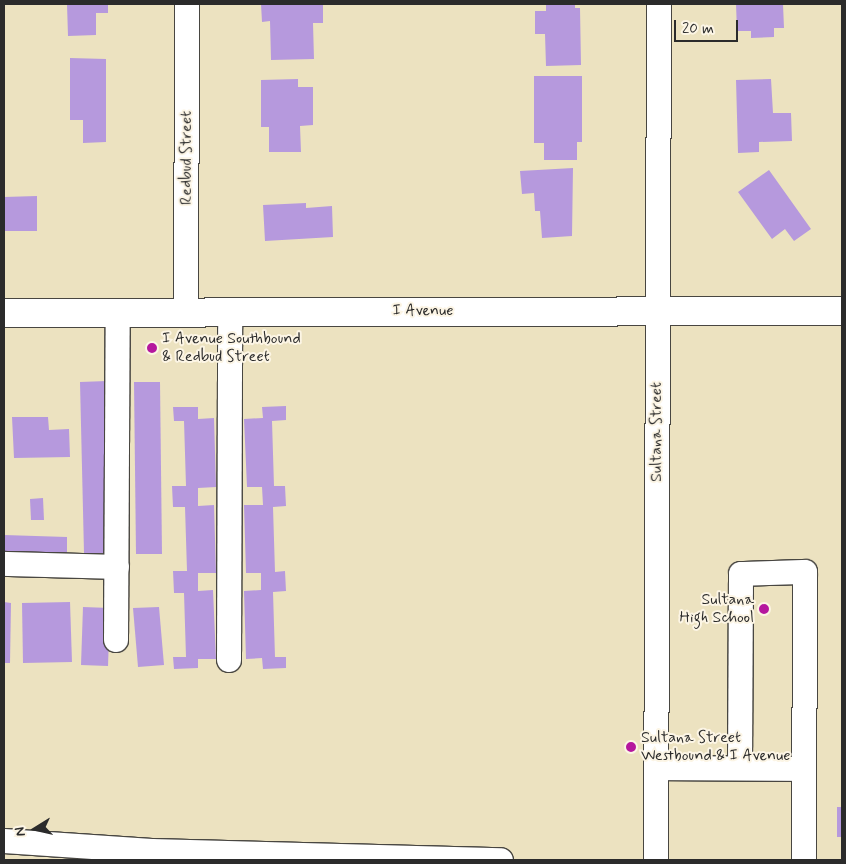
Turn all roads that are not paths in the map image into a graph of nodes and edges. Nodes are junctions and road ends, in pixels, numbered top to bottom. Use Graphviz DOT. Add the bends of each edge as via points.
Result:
graph roads {
  1 [pos="187,4"];
  2 [pos="659,4"];
  3 [pos="657,310"];
  4 [pos="842,311"];
  5 [pos="118,312"];
  6 [pos="186,312"];
  7 [pos="230,312"];
  8 [pos="4,313"];
  9 [pos="4,564"];
  10 [pos="117,567"];
  11 [pos="116,640"];
  12 [pos="230,660"];
  13 [pos="657,768"];
  14 [pos="740,768"];
  15 [pos="804,769"];
  16 [pos="4,840"];
  17 [pos="152,855"];
  18 [pos="501,860"];
  19 [pos="656,860"];
  20 [pos="804,860"];
  1 -- 6 [label="street, Redbud Street"];
  2 -- 3 [label="street, Sultana Street"];
  3 -- 4 [label="main road, I Avenue"];
  3 -- 7 [label="main road, I Avenue"];
  3 -- 13 [label="street, Sultana Street"];
  5 -- 6 [label="main road, I Avenue"];
  5 -- 8 [label="main road, I Avenue"];
  5 -- 10 [label="street"];
  6 -- 7 [label="main road, I Avenue"];
  7 -- 12 [label="street"];
  9 -- 10 [label="street"];
  10 -- 11 [label="street"];
  13 -- 14 [label="street"];
  13 -- 19 [label="street, Sultana Street"];
  14 -- 15 [label="street"];
  14 -- 15 [label="street" via="742,574 805,572"];
  15 -- 20 [label="street"];
  16 -- 17 [label="street"];
  17 -- 18 [label="street"];
}
